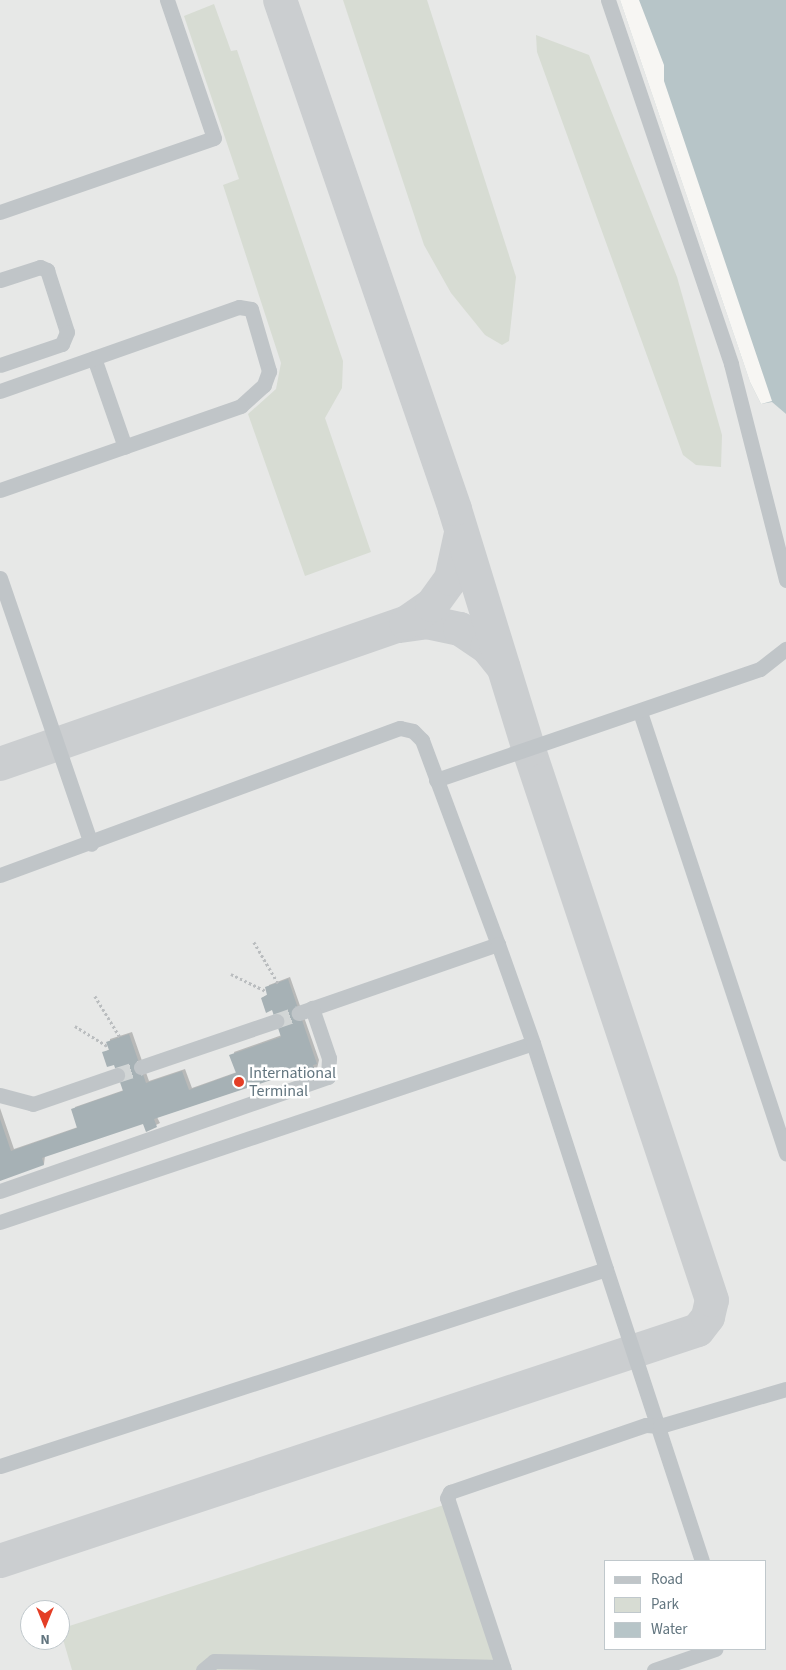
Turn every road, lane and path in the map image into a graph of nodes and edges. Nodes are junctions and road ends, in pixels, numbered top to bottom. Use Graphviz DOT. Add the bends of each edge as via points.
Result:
graph roads {
  1 [pos="168,0"];
  2 [pos="608,0"];
  3 [pos="0,212"];
  4 [pos="0,280"];
  5 [pos="94,358"];
  6 [pos="0,365"];
  7 [pos="0,391"];
  8 [pos="125,447"];
  9 [pos="0,490"];
  10 [pos="0,578"];
  11 [pos="786,580"];
  12 [pos="786,649"];
  13 [pos="640,712"];
  14 [pos="436,780"];
  15 [pos="90,844"];
  16 [pos="0,875"];
  17 [pos="254,942"];
  18 [pos="498,944"];
  19 [pos="231,974"];
  20 [pos="278,982"];
  21 [pos="266,991"];
  22 [pos="95,996"];
  23 [pos="276,1021"];
  24 [pos="75,1026"];
  25 [pos="120,1037"];
  26 [pos="533,1043"];
  27 [pos="107,1046"];
  28 [pos="141,1067"];
  29 [pos="117,1075"];
  30 [pos="0,1095"];
  31 [pos="786,1153"];
  32 [pos="0,1190"];
  33 [pos="0,1222"];
  34 [pos="606,1269"];
  35 [pos="786,1389"];
  36 [pos="660,1426"];
  37 [pos="0,1466"];
  38 [pos="702,1560"];
  39 [pos="712,1650"];
  40 [pos="504,1669"];
  41 [pos="203,1670"];
  42 [pos="654,1670"];
  1 -- 3 [label="lane" via="214,138"];
  2 -- 11 [label="lane" via="731,364"];
  4 -- 6 [label="lane" via="40,267 47,270 67,332 62,344"];
  5 -- 7 [label="lane"];
  5 -- 8 [label="lane"];
  5 -- 8 [label="lane" via="246,306 269,371 264,385 241,406"];
  8 -- 9 [label="lane"];
  10 -- 15 [label="lane"];
  12 -- 13 [label="lane" via="760,669"];
  13 -- 14 [label="lane"];
  13 -- 31 [label="lane"];
  14 -- 15 [label="lane" via="422,740 400,728"];
  14 -- 18 [label="lane"];
  15 -- 16 [label="lane"];
  17 -- 20 [label="path"];
  18 -- 26 [label="lane"];
  18 -- 32 [label="lane" via="306,1010 329,1058 328,1077"];
  19 -- 21 [label="path"];
  22 -- 25 [label="path"];
  23 -- 28 [label="lane"];
  24 -- 27 [label="path"];
  26 -- 33 [label="lane"];
  26 -- 34 [label="lane"];
  29 -- 30 [label="lane" via="33,1104"];
  34 -- 36 [label="lane"];
  34 -- 37 [label="lane"];
  35 -- 36 [label="lane"];
  36 -- 38 [label="lane"];
  36 -- 40 [label="lane" via="646,1425 450,1492 447,1498"];
  39 -- 42 [label="lane"];
  40 -- 41 [label="lane" via="214,1661"];
}
